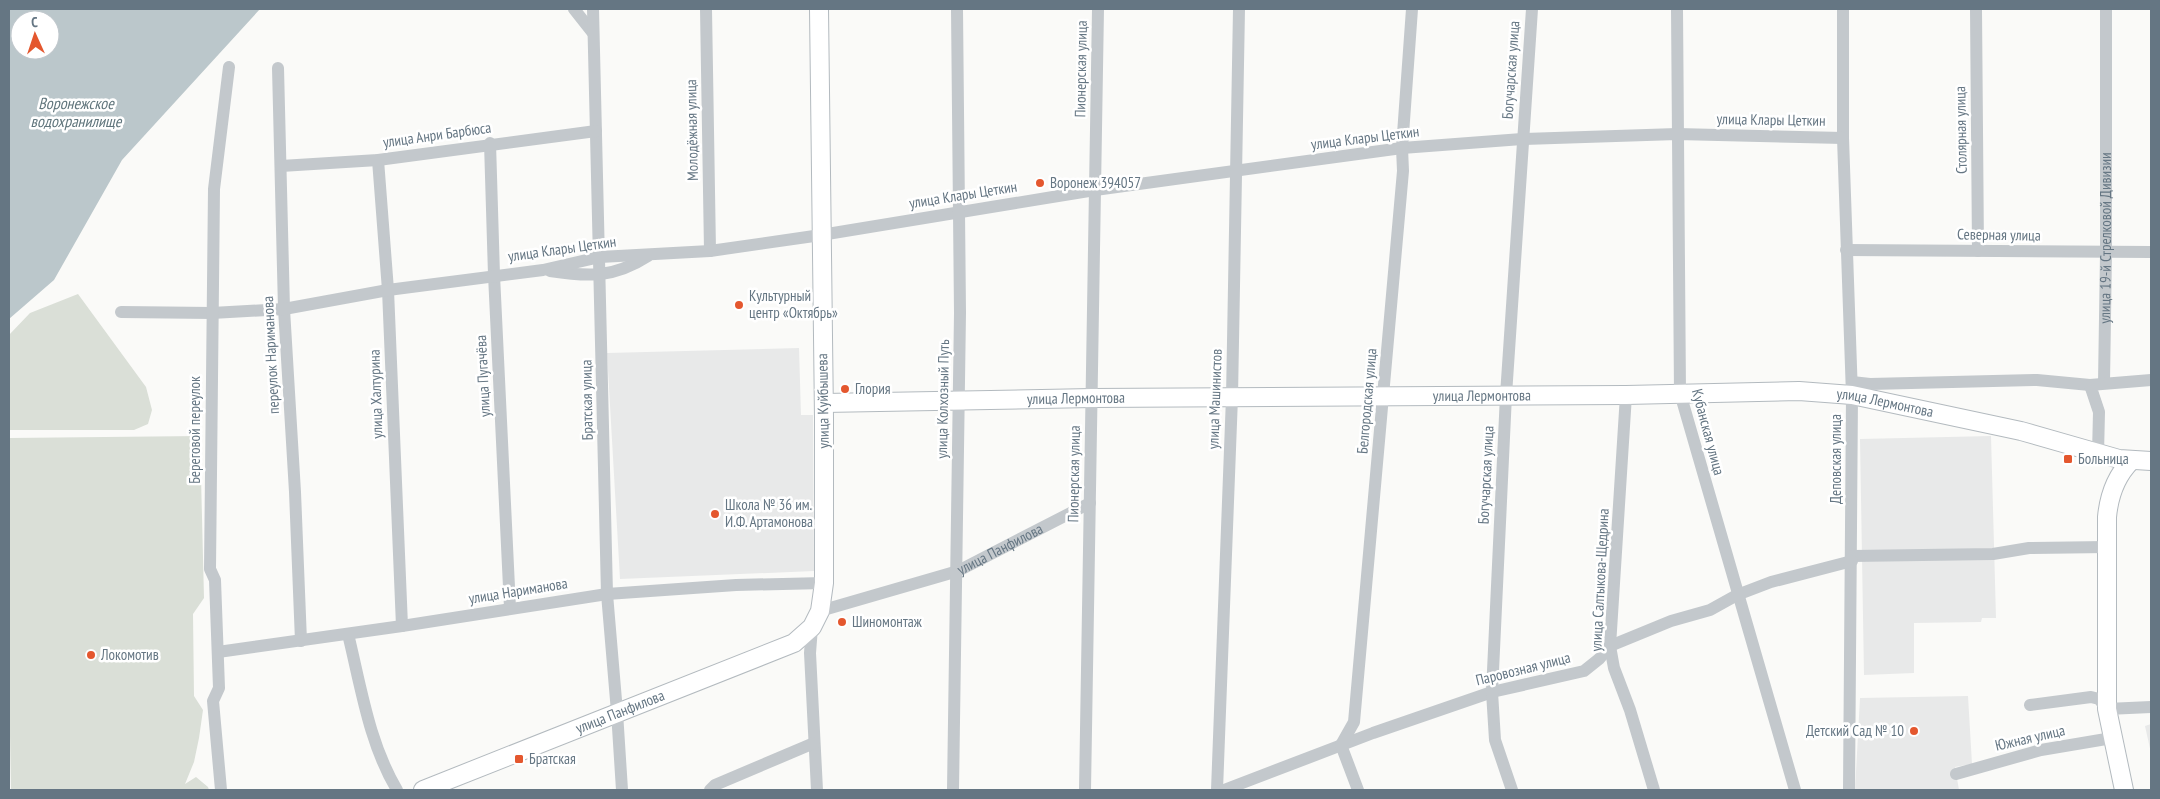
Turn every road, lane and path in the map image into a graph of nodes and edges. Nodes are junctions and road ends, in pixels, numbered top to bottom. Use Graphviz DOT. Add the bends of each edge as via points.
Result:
graph roads {
  1 [pos="574,9"];
  2 [pos="593,9"];
  3 [pos="706,9"];
  4 [pos="819,9"];
  5 [pos="956,9"];
  6 [pos="1098,9"];
  7 [pos="1239,9"];
  8 [pos="1412,9"];
  9 [pos="1532,9"];
  10 [pos="1677,9"];
  11 [pos="1843,9"];
  12 [pos="1976,9"];
  13 [pos="2106,9"];
  14 [pos="593,33"];
  15 [pos="229,67"];
  16 [pos="278,68"];
  17 [pos="596,130"];
  18 [pos="1677,134"];
  19 [pos="1843,138"];
  20 [pos="1522,139"];
  21 [pos="490,143"];
  22 [pos="1402,148"];
  23 [pos="378,160"];
  24 [pos="281,166"];
  25 [pos="1236,171"];
  26 [pos="1095,190"];
  27 [pos="958,211"];
  28 [pos="821,235"];
  29 [pos="1846,250"];
  30 [pos="710,251"];
  31 [pos="1978,251"];
  32 [pos="2151,252"];
  33 [pos="2106,253"];
  34 [pos="650,254"];
  35 [pos="600,257"];
  36 [pos="542,270"];
  37 [pos="600,274"];
  38 [pos="494,275"];
  39 [pos="388,290"];
  40 [pos="284,309"];
  41 [pos="121,312"];
  42 [pos="212,313"];
  43 [pos="2151,380"];
  44 [pos="2104,383"];
  45 [pos="2090,384"];
  46 [pos="1852,388"];
  47 [pos="1680,393"];
  48 [pos="1385,395"];
  49 [pos="1506,395"];
  50 [pos="1626,395"];
  51 [pos="1232,397"];
  52 [pos="1092,398"];
  53 [pos="958,401"];
  54 [pos="824,403"];
  55 [pos="2098,454"];
  56 [pos="2131,460"];
  57 [pos="2151,461"];
  58 [pos="1090,503"];
  59 [pos="2107,547"];
  60 [pos="1852,558"];
  61 [pos="958,571"];
  62 [pos="824,583"];
  63 [pos="607,594"];
  64 [pos="1737,595"];
  65 [pos="510,608"];
  66 [pos="820,611"];
  67 [pos="402,626"];
  68 [pos="812,627"];
  69 [pos="348,634"];
  70 [pos="301,641"];
  71 [pos="794,643"];
  72 [pos="1610,646"];
  73 [pos="218,652"];
  74 [pos="810,653"];
  75 [pos="1492,692"];
  76 [pos="2030,705"];
  77 [pos="2151,707"];
  78 [pos="2107,709"];
  79 [pos="617,712"];
  80 [pos="1354,722"];
  81 [pos="1373,733"];
  82 [pos="2112,738"];
  83 [pos="814,743"];
  84 [pos="1341,745"];
  85 [pos="1956,774"];
  86 [pos="1845,789"];
  87 [pos="222,790"];
  88 [pos="397,790"];
  89 [pos="423,790"];
  90 [pos="622,790"];
  91 [pos="710,790"];
  92 [pos="817,790"];
  93 [pos="953,790"];
  94 [pos="1085,790"];
  95 [pos="1217,790"];
  96 [pos="1224,790"];
  97 [pos="1358,790"];
  98 [pos="1512,790"];
  99 [pos="1654,790"];
  100 [pos="1795,790"];
  101 [pos="2124,790"];
  1 -- 14 [label="street"];
  2 -- 14 [label="street, Братская улица"];
  3 -- 30 [label="street, Молодёжная улица"];
  4 -- 28 [label="street, улица Куйбышева"];
  5 -- 27 [label="street, улица Колхозный Путь"];
  6 -- 26 [label="street, Пионерская улица"];
  7 -- 25 [label="street, улица Машинистов"];
  8 -- 22 [label="street, Белгородская улица"];
  9 -- 20 [label="street, Богучарская улица"];
  10 -- 18 [label="street, Кубанская улица"];
  11 -- 19 [label="street, Деповская улица"];
  12 -- 31 [label="street, Столярная улица"];
  13 -- 33 [label="street, улица 19-й Стрелковой Дивизии"];
  14 -- 17 [label="street, Братская улица"];
  15 -- 42 [label="street, Береговой переулок" via="214,189"];
  16 -- 24 [label="street, переулок Нариманова"];
  17 -- 21 [label="street, улица Анри Барбюса"];
  17 -- 35 [label="street, Братская улица"];
  18 -- 19 [label="street, улица Клары Цеткин"];
  18 -- 20 [label="street, улица Клары Цеткин"];
  18 -- 47 [label="street, Кубанская улица"];
  19 -- 29 [label="street, Деповская улица"];
  20 -- 22 [label="street, улица Клары Цеткин"];
  20 -- 49 [label="street, Богучарская улица"];
  21 -- 23 [label="street, улица Анри Барбюса"];
  21 -- 38 [label="street, улица Пугачёва"];
  22 -- 25 [label="street, улица Клары Цеткин"];
  22 -- 48 [label="street, Белгородская улица" via="1404,171"];
  23 -- 24 [label="street, улица Анри Барбюса"];
  23 -- 39 [label="street, улица Халтурина"];
  24 -- 40 [label="street, переулок Нариманова"];
  25 -- 26 [label="street, улица Клары Цеткин"];
  25 -- 51 [label="street, улица Машинистов"];
  26 -- 27 [label="street, улица Клары Цеткин"];
  26 -- 52 [label="street, Пионерская улица"];
  27 -- 28 [label="street, улица Клары Цеткин"];
  27 -- 53 [label="street, улица Колхозный Путь"];
  28 -- 30 [label="street, улица Клары Цеткин"];
  28 -- 54 [label="street, улица Куйбышева"];
  29 -- 31 [label="street, Северная улица"];
  29 -- 46 [label="street, Деповская улица"];
  30 -- 34 [label="street, улица Клары Цеткин"];
  31 -- 33 [label="street, Северная улица"];
  32 -- 33 [label="street, Северная улица"];
  33 -- 44 [label="street, улица 19-й Стрелковой Дивизии"];
  34 -- 35 [label="street, улица Клары Цеткин"];
  34 -- 37 [label="street" via="630,268"];
  35 -- 36 [label="street, улица Клары Цеткин"];
  35 -- 37 [label="street, Братская улица"];
  36 -- 37 [label="street"];
  36 -- 38 [label="street, улица Клары Цеткин"];
  37 -- 63 [label="street, Братская улица"];
  38 -- 39 [label="street, улица Клары Цеткин"];
  38 -- 65 [label="street, улица Пугачёва"];
  39 -- 40 [label="street, улица Клары Цеткин"];
  39 -- 67 [label="street, улица Халтурина"];
  40 -- 42 [label="street, улица Клары Цеткин"];
  40 -- 70 [label="street, переулок Нариманова"];
  41 -- 42 [label="street, улица Клары Цеткин"];
  42 -- 73 [label="street, Береговой переулок" via="210,569 215,580"];
  43 -- 44 [label="street"];
  44 -- 45 [label="street"];
  45 -- 46 [label="street" via="2037,380 1870,384"];
  45 -- 55 [label="street" via="2099,412"];
  46 -- 47 [label="street, улица Лермонтова"];
  46 -- 55 [label="street, улица Лермонтова"];
  46 -- 60 [label="street, Деповская улица"];
  47 -- 50 [label="street, улица Лермонтова"];
  47 -- 64 [label="street, Кубанская улица"];
  48 -- 49 [label="street, улица Лермонтова"];
  48 -- 51 [label="street, улица Лермонтова"];
  48 -- 80 [label="street, Белгородская улица"];
  49 -- 50 [label="street, улица Лермонтова"];
  49 -- 75 [label="street, Богучарская улица"];
  50 -- 72 [label="street, улица Салтыкова-Щедрина"];
  51 -- 52 [label="street, улица Лермонтова"];
  51 -- 95 [label="street, улица Машинистов"];
  52 -- 53 [label="street, улица Лермонтова"];
  52 -- 58 [label="street, Пионерская улица"];
  53 -- 54 [label="street, улица Лермонтова"];
  53 -- 61 [label="street, улица Колхозный Путь"];
  54 -- 62 [label="street, улица Куйбышева"];
  55 -- 56 [label="street, улица Лермонтова"];
  56 -- 57 [label="street, улица Лермонтова"];
  56 -- 59 [label="street" via="2111,494"];
  58 -- 61 [label="street, улица Панфилова"];
  58 -- 94 [label="street, Пионерская улица"];
  59 -- 60 [label="street, Паровозная улица"];
  59 -- 78 [label="street"];
  60 -- 64 [label="street, Паровозная улица"];
  60 -- 86 [label="street, Деповская улица"];
  61 -- 66 [label="street, улица Панфилова"];
  61 -- 93 [label="street, улица Колхозный Путь"];
  62 -- 63 [label="street, улица Нариманова"];
  62 -- 66 [label="street, улица Куйбышева"];
  63 -- 65 [label="street, улица Нариманова"];
  63 -- 79 [label="street, Братская улица"];
  64 -- 72 [label="street, Паровозная улица" via="1710,610 1671,621"];
  64 -- 100 [label="street, Кубанская улица"];
  65 -- 67 [label="street, улица Нариманова"];
  66 -- 68 [label="street, улица Куйбышева"];
  67 -- 69 [label="street, улица Нариманова"];
  68 -- 71 [label="street, улица Панфилова"];
  68 -- 74 [label="street, улица Куйбышева"];
  69 -- 70 [label="street, улица Нариманова"];
  69 -- 88 [label="street" via="374,741"];
  70 -- 73 [label="street, улица Нариманова"];
  71 -- 74 [label="street" via="804,646"];
  71 -- 79 [label="street, улица Панфилова"];
  72 -- 75 [label="street, Паровозная улица" via="1584,671"];
  72 -- 99 [label="street, улица Салтыкова-Щедрина" via="1614,668"];
  73 -- 87 [label="street, Береговой переулок" via="219,688 213,701"];
  74 -- 83 [label="street, улица Куйбышева"];
  75 -- 81 [label="street, Паровозная улица"];
  75 -- 98 [label="street, Богучарская улица" via="1495,740"];
  76 -- 78 [label="street" via="2090,697 2099,699"];
  77 -- 78 [label="street"];
  78 -- 82 [label="street"];
  79 -- 89 [label="street, улица Панфилова"];
  79 -- 90 [label="street, Братская улица"];
  80 -- 81 [label="street"];
  80 -- 84 [label="street, Белгородская улица"];
  81 -- 84 [label="street, Паровозная улица"];
  82 -- 85 [label="street, Южная улица" via="2041,750"];
  82 -- 101 [label="street"];
  83 -- 91 [label="street"];
  83 -- 92 [label="street, улица Куйбышева"];
  84 -- 96 [label="street, Паровозная улица"];
  84 -- 97 [label="street"];
}
